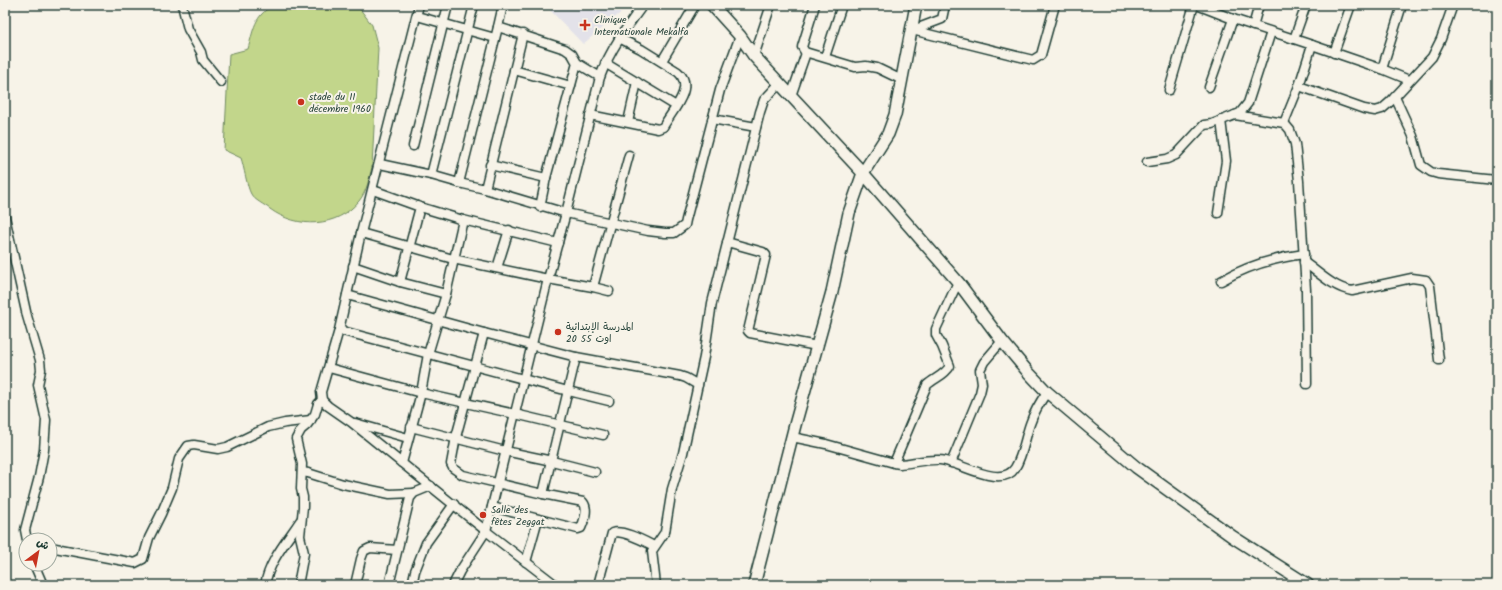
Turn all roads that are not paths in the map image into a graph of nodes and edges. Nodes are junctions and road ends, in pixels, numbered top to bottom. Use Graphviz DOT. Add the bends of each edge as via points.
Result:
graph roads {
  1 [pos="182,5"];
  2 [pos="419,5"];
  3 [pos="448,5"];
  4 [pos="474,5"];
  5 [pos="503,5"];
  6 [pos="643,5"];
  7 [pos="695,5"];
  8 [pos="712,5"];
  9 [pos="771,5"];
  10 [pos="815,5"];
  11 [pos="842,5"];
  12 [pos="916,5"];
  13 [pos="945,5"];
  14 [pos="1055,5"];
  15 [pos="1194,5"];
  16 [pos="1197,5"];
  17 [pos="1259,5"];
  18 [pos="1306,5"];
  19 [pos="1351,5"];
  20 [pos="1402,5"];
  21 [pos="1452,5"];
  22 [pos="1212,7"];
  23 [pos="417,16"];
  24 [pos="1234,19"];
  25 [pos="443,23"];
  26 [pos="1253,26"];
  27 [pos="498,27"];
  28 [pos="468,30"];
  29 [pos="912,30"];
  30 [pos="1271,32"];
  31 [pos="523,34"];
  32 [pos="740,36"];
  33 [pos="495,38"];
  34 [pos="619,38"];
  35 [pos="1294,39"];
  36 [pos="1312,45"];
  37 [pos="806,53"];
  38 [pos="1334,53"];
  39 [pos="754,56"];
  40 [pos="824,57"];
  41 [pos="662,62"];
  42 [pos="577,63"];
  43 [pos="605,63"];
  44 [pos="1382,69"];
  45 [pos="514,70"];
  46 [pos="600,77"];
  47 [pos="902,80"];
  48 [pos="1409,80"];
  49 [pos="221,82"];
  50 [pos="637,82"];
  51 [pos="780,83"];
  52 [pos="571,86"];
  53 [pos="1299,86"];
  54 [pos="1209,87"];
  55 [pos="1169,90"];
  56 [pos="791,96"];
  57 [pos="1395,97"];
  58 [pos="676,106"];
  59 [pos="590,115"];
  60 [pos="1235,115"];
  61 [pos="712,119"];
  62 [pos="1221,120"];
  63 [pos="628,122"];
  64 [pos="1284,123"];
  65 [pos="756,127"];
  66 [pos="413,146"];
  67 [pos="629,155"];
  68 [pos="1147,162"];
  69 [pos="380,164"];
  70 [pos="490,165"];
  71 [pos="863,173"];
  72 [pos="431,175"];
  73 [pos="546,178"];
  74 [pos="1496,180"];
  75 [pos="460,183"];
  76 [pos="485,189"];
  77 [pos="373,190"];
  78 [pos="420,207"];
  79 [pos="540,207"];
  80 [pos="1218,212"];
  81 [pos="566,213"];
  82 [pos="5,217"];
  83 [pos="463,220"];
  84 [pos="610,223"];
  85 [pos="509,230"];
  86 [pos="361,233"];
  87 [pos="727,242"];
  88 [pos="558,243"];
  89 [pos="409,247"];
  90 [pos="1304,258"];
  91 [pos="453,259"];
  92 [pos="353,266"];
  93 [pos="497,268"];
  94 [pos="548,279"];
  95 [pos="1221,281"];
  96 [pos="400,282"];
  97 [pos="958,282"];
  98 [pos="592,286"];
  99 [pos="609,291"];
  100 [pos="446,294"];
  101 [pos="347,295"];
  102 [pos="438,321"];
  103 [pos="339,330"];
  104 [pos="484,333"];
  105 [pos="1002,341"];
  106 [pos="532,346"];
  107 [pos="817,346"];
  108 [pos="428,354"];
  109 [pos="576,357"];
  110 [pos="1439,360"];
  111 [pos="474,366"];
  112 [pos="329,368"];
  113 [pos="524,380"];
  114 [pos="1307,384"];
  115 [pos="698,385"];
  116 [pos="568,391"];
  117 [pos="1047,392"];
  118 [pos="420,393"];
  119 [pos="322,400"];
  120 [pos="609,401"];
  121 [pos="466,404"];
  122 [pos="515,414"];
  123 [pos="311,420"];
  124 [pos="351,422"];
  125 [pos="561,425"];
  126 [pos="411,427"];
  127 [pos="603,435"];
  128 [pos="456,437"];
  129 [pos="792,437"];
  130 [pos="408,438"];
  131 [pos="505,451"];
  132 [pos="552,461"];
  133 [pos="402,462"];
  134 [pos="894,463"];
  135 [pos="951,463"];
  136 [pos="302,472"];
  137 [pos="595,472"];
  138 [pos="498,483"];
  139 [pos="431,486"];
  140 [pos="414,493"];
  141 [pos="544,494"];
  142 [pos="454,504"];
  143 [pos="492,507"];
  144 [pos="302,519"];
  145 [pos="538,519"];
  146 [pos="486,531"];
  147 [pos="25,532"];
  148 [pos="654,546"];
  149 [pos="58,549"];
  150 [pos="397,550"];
  151 [pos="526,562"];
  152 [pos="37,572"];
  153 [pos="390,581"];
  154 [pos="548,582"];
  155 [pos="43,585"];
  156 [pos="266,585"];
  157 [pos="298,585"];
  158 [pos="355,585"];
  159 [pos="412,585"];
  160 [pos="453,585"];
  161 [pos="556,585"];
  162 [pos="598,585"];
  163 [pos="656,585"];
  164 [pos="754,585"];
  165 [pos="1308,585"];
  1 -- 49 [label="street" via="188,29 203,60"];
  2 -- 23 [label="street"];
  3 -- 25 [label="street"];
  4 -- 28 [label="street"];
  5 -- 27 [label="street"];
  6 -- 34 [label="street"];
  7 -- 41 [label="street"];
  8 -- 32 [label="street"];
  9 -- 39 [label="street"];
  10 -- 37 [label="street" via="802,47"];
  11 -- 40 [label="street"];
  12 -- 29 [label="street"];
  13 -- 29 [label="street" via="942,19"];
  14 -- 29 [label="street" via="1041,55 1033,60"];
  15 -- 55 [label="street"];
  16 -- 22 [label="street"];
  17 -- 26 [label="street"];
  18 -- 35 [label="street"];
  19 -- 38 [label="street"];
  20 -- 44 [label="street"];
  21 -- 48 [label="street" via="1438,46 1426,64"];
  22 -- 24 [label="street"];
  23 -- 25 [label="street"];
  23 -- 69 [label="street"];
  24 -- 26 [label="street"];
  24 -- 54 [label="street"];
  25 -- 28 [label="street"];
  25 -- 66 [label="street"];
  26 -- 30 [label="street"];
  27 -- 31 [label="street"];
  27 -- 33 [label="street"];
  28 -- 33 [label="street"];
  28 -- 72 [label="street"];
  29 -- 47 [label="street"];
  30 -- 35 [label="street"];
  30 -- 60 [label="street" via="1248,103"];
  31 -- 42 [label="street" via="565,49 572,54"];
  31 -- 45 [label="street"];
  32 -- 39 [label="street"];
  32 -- 61 [label="street"];
  33 -- 75 [label="street"];
  34 -- 41 [label="street"];
  34 -- 43 [label="street"];
  35 -- 36 [label="street"];
  36 -- 38 [label="street"];
  36 -- 53 [label="street"];
  37 -- 40 [label="street"];
  37 -- 56 [label="street"];
  38 -- 44 [label="street"];
  39 -- 51 [label="street"];
  40 -- 47 [label="street" via="855,67 877,68"];
  41 -- 58 [label="street" via="684,76 684,91"];
  42 -- 46 [label="street"];
  42 -- 52 [label="street"];
  43 -- 46 [label="street"];
  43 -- 50 [label="street"];
  44 -- 48 [label="street"];
  45 -- 52 [label="street"];
  45 -- 70 [label="street"];
  46 -- 59 [label="street"];
  47 -- 71 [label="street" via="895,115 888,134"];
  48 -- 57 [label="street"];
  50 -- 58 [label="street"];
  50 -- 63 [label="street"];
  51 -- 56 [label="street"];
  51 -- 65 [label="street" via="764,100"];
  52 -- 73 [label="street"];
  53 -- 57 [label="street" via="1375,112 1385,108"];
  53 -- 64 [label="street"];
  56 -- 71 [label="street"];
  57 -- 74 [label="street" via="1413,136 1423,167 1438,174"];
  58 -- 63 [label="street" via="660,128 652,129"];
  59 -- 63 [label="street"];
  59 -- 81 [label="street"];
  60 -- 62 [label="street"];
  60 -- 64 [label="street"];
  61 -- 65 [label="street"];
  61 -- 84 [label="street" via="685,225 674,233 665,233"];
  62 -- 68 [label="street" via="1204,125 1176,155"];
  62 -- 80 [label="street" via="1226,160"];
  64 -- 90 [label="street" via="1290,130 1295,144 1300,181"];
  65 -- 87 [label="street"];
  67 -- 84 [label="street"];
  69 -- 72 [label="street"];
  69 -- 77 [label="street"];
  70 -- 73 [label="street"];
  70 -- 76 [label="street"];
  71 -- 97 [label="street"];
  71 -- 107 [label="street" via="849,213"];
  72 -- 75 [label="street"];
  73 -- 79 [label="street"];
  75 -- 76 [label="street"];
  76 -- 79 [label="street"];
  77 -- 78 [label="street"];
  77 -- 86 [label="street"];
  78 -- 83 [label="street"];
  78 -- 89 [label="street"];
  79 -- 81 [label="street"];
  81 -- 84 [label="street"];
  81 -- 88 [label="street"];
  82 -- 147 [label="street" via="27,316 40,360 38,385 46,420 44,450"];
  83 -- 85 [label="street"];
  83 -- 91 [label="street"];
  84 -- 98 [label="street"];
  85 -- 88 [label="street"];
  85 -- 93 [label="street"];
  86 -- 89 [label="street"];
  86 -- 92 [label="street"];
  87 -- 107 [label="street" via="766,255 748,331"];
  87 -- 115 [label="street" via="712,303"];
  88 -- 94 [label="street"];
  89 -- 91 [label="street"];
  89 -- 96 [label="street"];
  90 -- 95 [label="street" via="1266,261"];
  90 -- 110 [label="street" via="1344,290 1352,291 1412,278 1426,280 1430,286"];
  90 -- 114 [label="street"];
  91 -- 93 [label="street"];
  91 -- 100 [label="street"];
  92 -- 96 [label="street"];
  92 -- 101 [label="street"];
  93 -- 94 [label="street"];
  94 -- 98 [label="street"];
  94 -- 106 [label="street"];
  96 -- 100 [label="street"];
  97 -- 105 [label="street"];
  97 -- 134 [label="street" via="936,329 936,335 950,366 946,372 927,385"];
  98 -- 99 [label="street"];
  100 -- 102 [label="street"];
  101 -- 102 [label="street"];
  101 -- 103 [label="street"];
  102 -- 104 [label="street"];
  102 -- 108 [label="street"];
  103 -- 108 [label="street"];
  103 -- 112 [label="street"];
  104 -- 106 [label="street"];
  104 -- 111 [label="street"];
  105 -- 117 [label="street"];
  105 -- 135 [label="street" via="980,370 980,393"];
  106 -- 109 [label="street"];
  106 -- 113 [label="street"];
  107 -- 129 [label="street"];
  108 -- 111 [label="street"];
  108 -- 118 [label="street"];
  109 -- 115 [label="street" via="680,376"];
  109 -- 116 [label="street"];
  111 -- 113 [label="street"];
  111 -- 121 [label="street"];
  112 -- 118 [label="street"];
  112 -- 119 [label="street" via="321,392"];
  113 -- 116 [label="street"];
  113 -- 122 [label="street"];
  115 -- 148 [label="street" via="672,489 665,532"];
  116 -- 120 [label="street"];
  116 -- 125 [label="street"];
  117 -- 135 [label="street" via="1037,408 1018,461 1010,473 1000,476 978,473"];
  117 -- 165 [label="street" via="1136,467 1233,537"];
  118 -- 121 [label="street"];
  118 -- 126 [label="street"];
  119 -- 123 [label="street"];
  119 -- 124 [label="street"];
  121 -- 122 [label="street"];
  121 -- 128 [label="street"];
  122 -- 125 [label="street"];
  122 -- 131 [label="street"];
  123 -- 136 [label="street" via="296,439"];
  123 -- 149 [label="street" via="268,427 218,449 188,446 179,459 172,488 140,562"];
  124 -- 130 [label="street"];
  124 -- 133 [label="street"];
  125 -- 127 [label="street"];
  125 -- 132 [label="street"];
  126 -- 128 [label="street"];
  126 -- 130 [label="street"];
  128 -- 131 [label="street"];
  128 -- 138 [label="street" via="453,468 463,475"];
  129 -- 134 [label="street"];
  129 -- 164 [label="street"];
  130 -- 133 [label="street"];
  131 -- 132 [label="street"];
  131 -- 138 [label="street"];
  132 -- 137 [label="street"];
  132 -- 141 [label="street"];
  133 -- 139 [label="street"];
  134 -- 135 [label="street" via="939,460"];
  136 -- 140 [label="street" via="390,494"];
  136 -- 144 [label="street"];
  138 -- 141 [label="street"];
  138 -- 143 [label="street"];
  139 -- 140 [label="street"];
  139 -- 142 [label="street"];
  140 -- 150 [label="street" via="410,498"];
  141 -- 145 [label="street" via="583,502 586,509 581,528 578,530"];
  142 -- 146 [label="street"];
  142 -- 159 [label="street" via="426,543"];
  143 -- 145 [label="street"];
  143 -- 146 [label="street"];
  144 -- 156 [label="street" via="278,555 267,577"];
  144 -- 157 [label="street" via="300,536 304,553"];
  145 -- 151 [label="street"];
  146 -- 151 [label="street"];
  146 -- 160 [label="street"];
  148 -- 162 [label="street" via="628,535 615,532 612,534"];
  148 -- 163 [label="street" via="652,557"];
  150 -- 153 [label="street"];
  150 -- 158 [label="street" via="370,548 364,551"];
  151 -- 154 [label="street"];
  152 -- 155 [label="street"];
  154 -- 161 [label="street"];
}
